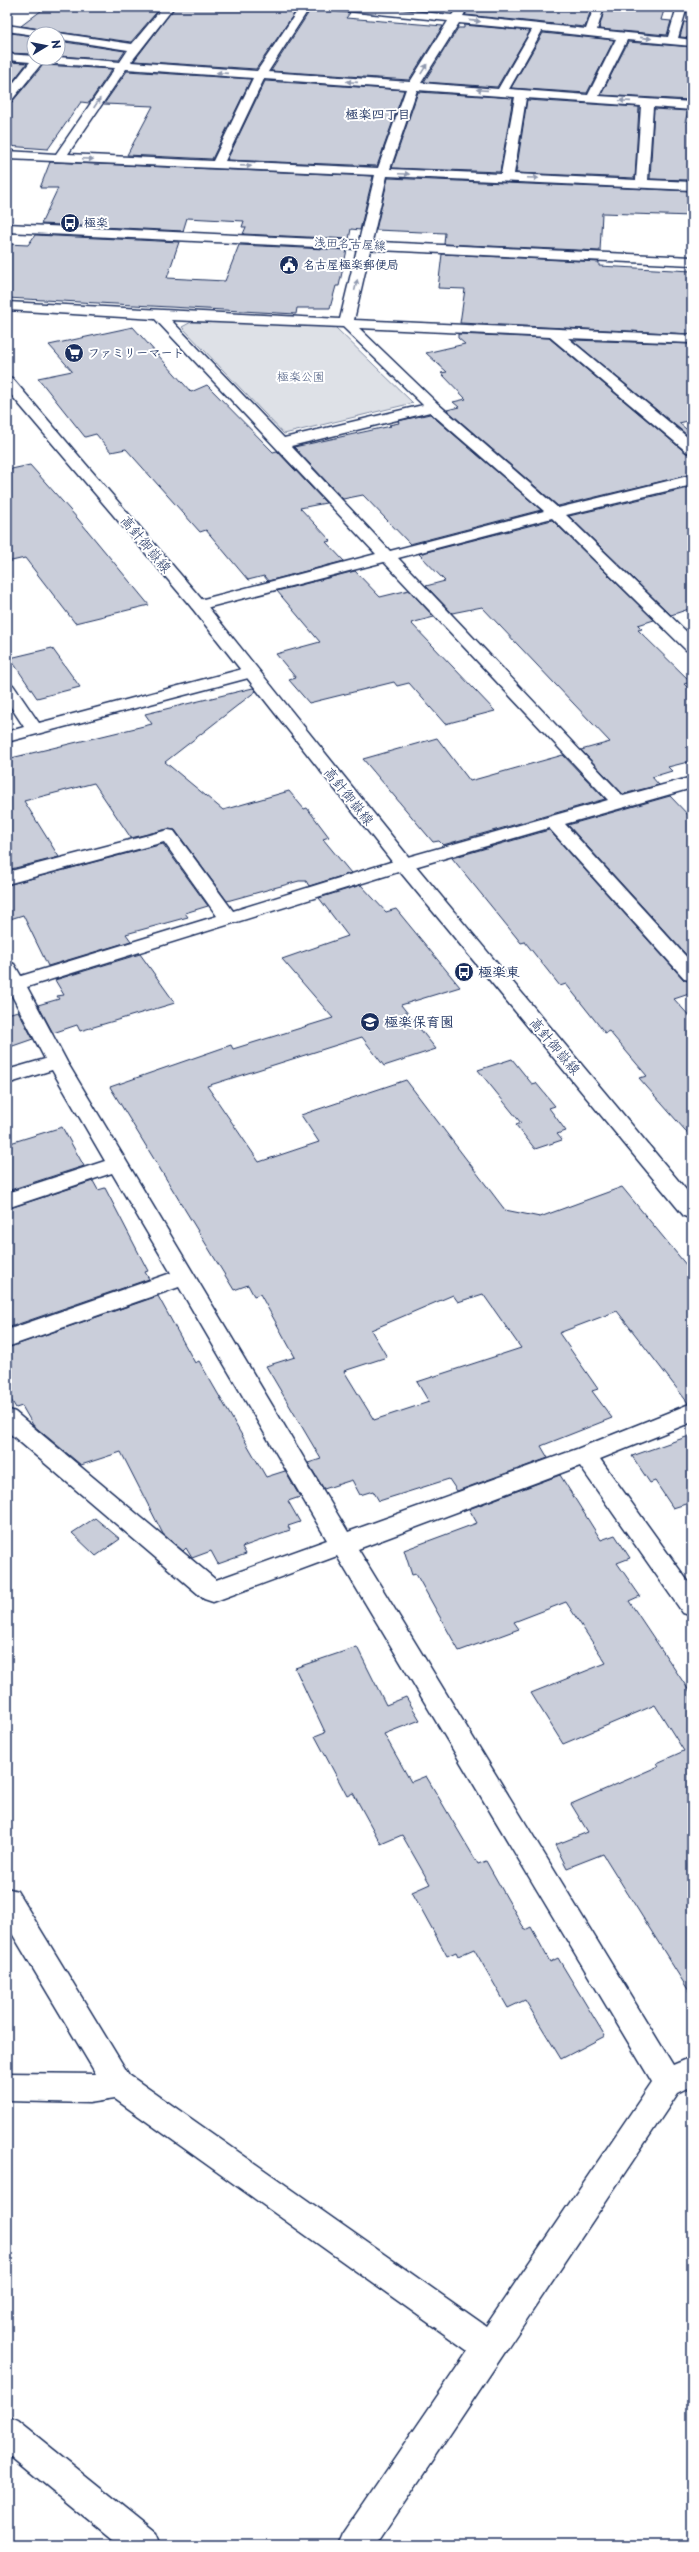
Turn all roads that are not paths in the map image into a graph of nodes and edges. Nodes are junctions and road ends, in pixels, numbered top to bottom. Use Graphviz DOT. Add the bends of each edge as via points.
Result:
graph roads {
  1 [pos="169,7"];
  2 [pos="305,7"];
  3 [pos="339,7"];
  4 [pos="463,7"];
  5 [pos="599,7"];
  6 [pos="682,7"];
  7 [pos="456,18"];
  8 [pos="7,28"];
  9 [pos="539,28"];
  10 [pos="26,31"];
  11 [pos="590,33"];
  12 [pos="623,36"];
  13 [pos="66,37"];
  14 [pos="672,41"];
  15 [pos="692,43"];
  16 [pos="135,48"];
  17 [pos="7,58"];
  18 [pos="26,59"];
  19 [pos="66,62"];
  20 [pos="33,66"];
  21 [pos="122,66"];
  22 [pos="260,76"];
  23 [pos="413,86"];
  24 [pos="502,92"];
  25 [pos="521,93"];
  26 [pos="592,98"];
  27 [pos="7,99"];
  28 [pos="647,103"];
  29 [pos="692,106"];
  30 [pos="7,155"];
  31 [pos="59,158"];
  32 [pos="217,164"];
  33 [pos="382,173"];
  34 [pos="507,177"];
  35 [pos="642,183"];
  36 [pos="692,186"];
  37 [pos="7,228"];
  38 [pos="366,244"];
  39 [pos="692,261"];
  40 [pos="7,306"];
  41 [pos="159,316"];
  42 [pos="346,323"];
  43 [pos="553,332"];
  44 [pos="692,339"];
  45 [pos="7,381"];
  46 [pos="433,407"];
  47 [pos="279,444"];
  48 [pos="692,449"];
  49 [pos="692,480"];
  50 [pos="555,513"];
  51 [pos="385,556"];
  52 [pos="198,605"];
  53 [pos="692,646"];
  54 [pos="250,672"];
  55 [pos="7,689"];
  56 [pos="35,730"];
  57 [pos="7,737"];
  58 [pos="685,784"];
  59 [pos="692,800"];
  60 [pos="620,803"];
  61 [pos="553,822"];
  62 [pos="404,864"];
  63 [pos="7,878"];
  64 [pos="228,918"];
  65 [pos="692,975"];
  66 [pos="12,976"];
  67 [pos="57,1062"];
  68 [pos="7,1077"];
  69 [pos="118,1164"];
  70 [pos="7,1201"];
  71 [pos="692,1211"];
  72 [pos="184,1277"];
  73 [pos="7,1338"];
  74 [pos="692,1412"];
  75 [pos="7,1418"];
  76 [pos="585,1454"];
  77 [pos="344,1545"];
  78 [pos="692,1606"];
  79 [pos="7,1900"];
  80 [pos="680,2077"];
  81 [pos="119,2084"];
  82 [pos="7,2087"];
  83 [pos="488,2348"];
  84 [pos="7,2432"];
  85 [pos="145,2545"];
  86 [pos="356,2545"];
  1 -- 16 [label="street"];
  2 -- 22 [label="street"];
  3 -- 7 [label="street"];
  4 -- 7 [label="street"];
  5 -- 11 [label="street"];
  6 -- 14 [label="street"];
  7 -- 9 [label="street, one-way"];
  23 -- 7 [label="street, one-way"];
  8 -- 10 [label="street"];
  9 -- 11 [label="street"];
  9 -- 24 [label="street"];
  11 -- 12 [label="street"];
  12 -- 14 [label="street, one-way"];
  12 -- 26 [label="street"];
  13 -- 16 [label="street"];
  14 -- 15 [label="street"];
  16 -- 21 [label="street"];
  17 -- 18 [label="street"];
  19 -- 21 [label="street"];
  20 -- 27 [label="street"];
  22 -- 21 [label="street, one-way"];
  31 -- 21 [label="street, one-way"];
  23 -- 22 [label="street, one-way"];
  22 -- 32 [label="street"];
  24 -- 23 [label="street, one-way"];
  23 -- 33 [label="street"];
  24 -- 25 [label="street"];
  25 -- 26 [label="street"];
  25 -- 34 [label="street"];
  28 -- 26 [label="street, one-way"];
  28 -- 29 [label="street"];
  28 -- 35 [label="street"];
  30 -- 31 [label="street"];
  31 -- 32 [label="street, one-way"];
  32 -- 33 [label="street, one-way"];
  33 -- 34 [label="street, one-way"];
  33 -- 38 [label="street"];
  34 -- 35 [label="street, one-way"];
  35 -- 36 [label="street"];
  37 -- 38 [label="street, 浅田名古屋線"];
  38 -- 39 [label="street, 浅田名古屋線"];
  42 -- 38 [label="street, one-way"];
  40 -- 41 [label="street"];
  41 -- 42 [label="street"];
  41 -- 47 [label="street"];
  42 -- 43 [label="street"];
  42 -- 46 [label="street"];
  43 -- 44 [label="street"];
  43 -- 48 [label="street"];
  45 -- 52 [label="street, 高針御嶽線"];
  46 -- 47 [label="street"];
  46 -- 50 [label="street"];
  47 -- 51 [label="street"];
  49 -- 50 [label="street"];
  50 -- 51 [label="street"];
  50 -- 53 [label="street"];
  51 -- 52 [label="street"];
  51 -- 60 [label="street"];
  52 -- 54 [label="street, 高針御嶽線"];
  54 -- 56 [label="street"];
  54 -- 62 [label="street, 高針御嶽線"];
  55 -- 56 [label="street"];
  56 -- 57 [label="street"];
  58 -- 59 [label="street"];
  58 -- 60 [label="street"];
  60 -- 61 [label="street"];
  61 -- 62 [label="street"];
  61 -- 65 [label="street"];
  62 -- 64 [label="street"];
  62 -- 71 [label="street, 高針御嶽線"];
  63 -- 64 [label="street" via="168,835"];
  64 -- 66 [label="street"];
  66 -- 67 [label="street"];
  67 -- 68 [label="street"];
  67 -- 69 [label="street"];
  69 -- 70 [label="street"];
  69 -- 72 [label="street"];
  72 -- 73 [label="street"];
  72 -- 77 [label="street"];
  74 -- 76 [label="street"];
  75 -- 77 [label="street" via="213,1592"];
  76 -- 77 [label="street"];
  76 -- 78 [label="street"];
  77 -- 80 [label="street"];
  79 -- 81 [label="street"];
  80 -- 83 [label="street"];
  81 -- 82 [label="street" via="89,2089"];
  81 -- 83 [label="street"];
  83 -- 86 [label="street"];
  84 -- 85 [label="street"];
}
